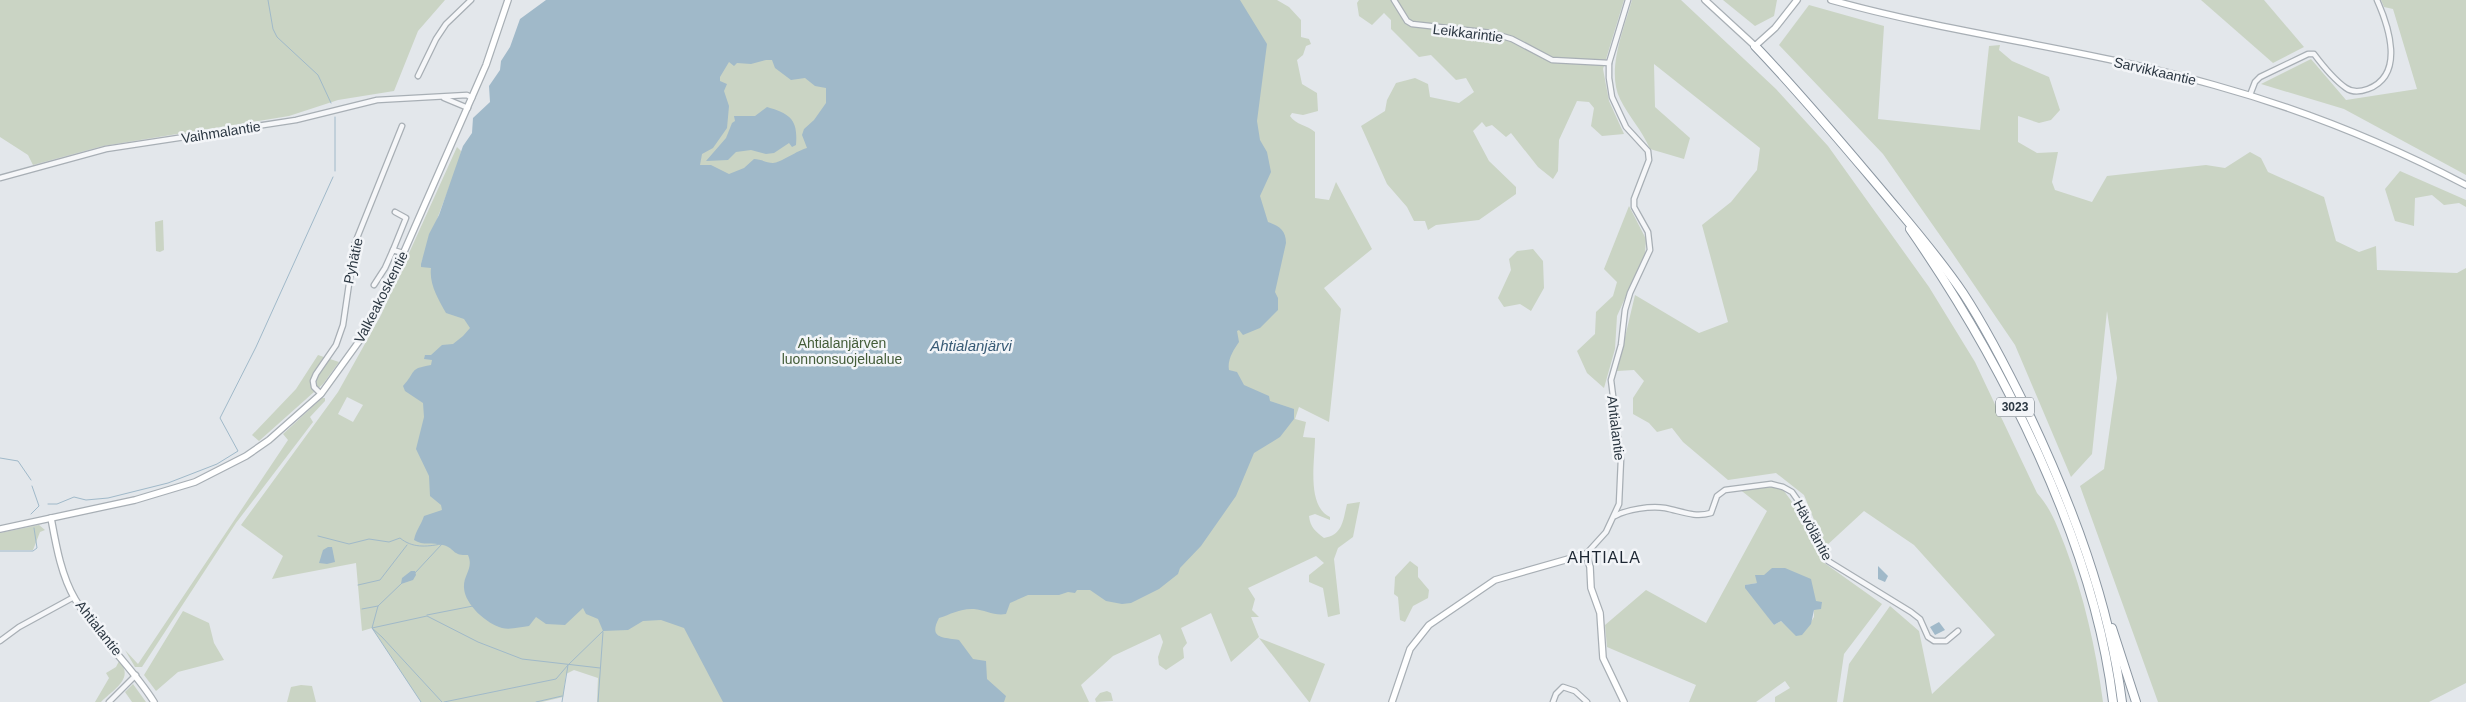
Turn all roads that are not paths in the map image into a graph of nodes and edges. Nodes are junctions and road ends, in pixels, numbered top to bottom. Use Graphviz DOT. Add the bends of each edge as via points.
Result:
graph roads {
  1 [pos="471,0"];
  2 [pos="1394,0"];
  3 [pos="1628,0"];
  4 [pos="1705,0"];
  5 [pos="1797,0"];
  6 [pos="1830,0"];
  7 [pos="2377,0"];
  8 [pos="506,1"];
  9 [pos="1755,46"];
  10 [pos="1609,64"];
  11 [pos="418,76"];
  12 [pos="2250,95"];
  13 [pos="443,97"];
  14 [pos="472,98"];
  15 [pos="468,108"];
  16 [pos="402,126"];
  17 [pos="0,178"];
  18 [pos="2466,185"];
  19 [pos="1889,199"];
  20 [pos="395,212"];
  21 [pos="393,250"];
  22 [pos="403,254"];
  23 [pos="374,285"];
  24 [pos="321,394"];
  25 [pos="1619,504"];
  26 [pos="1626,511"];
  27 [pos="1615,516"];
  28 [pos="50,518"];
  29 [pos="0,528"];
  30 [pos="1586,554"];
  31 [pos="74,597"];
  32 [pos="2103,605"];
  33 [pos="1958,631"];
  34 [pos="0,641"];
  35 [pos="136,675"];
  36 [pos="109,702"];
  37 [pos="154,702"];
  38 [pos="1392,702"];
  39 [pos="1553,702"];
  40 [pos="1587,702"];
  41 [pos="1624,702"];
  42 [pos="2113,702"];
  43 [pos="2122,702"];
  44 [pos="2136,702"];
  1 -- 11 [label="street" via="446,24"];
  2 -- 10 [label="street, Leikkarintie" via="1412,24 1512,38 1552,60"];
  3 -- 10 [label="street, Ahtialantie"];
  4 -- 9 [label="street"];
  5 -- 9 [label="street" via="1775,28"];
  6 -- 12 [label="street, Sarvikkaantie" via="2153,70"];
  7 -- 12 [label="street" via="2389,33 2391,51 2388,71 2376,86 2357,93 2347,89 2314,54 2308,54 2260,77"];
  8 -- 14 [label="street, Valkeakoskentie" via="494,43"];
  9 -- 19 [label="highway, 3023" via="1828,125"];
  10 -- 25 [label="street, Ahtialantie" via="1612,97 1626,127 1646,147 1649,160 1634,207 1648,232 1650,250 1630,293 1611,380 1621,458"];
  12 -- 18 [label="street, Sarvikkaantie" via="2368,138"];
  13 -- 14 [label="street, Vaihmalantie"];
  13 -- 15 [label="street, Vaihmalantie"];
  13 -- 17 [label="street, Vaihmalantie" via="377,100 296,120 106,149"];
  14 -- 15 [label="street, Valkeakoskentie"];
  15 -- 22 [label="street, Valkeakoskentie"];
  16 -- 24 [label="street, Pyhätie" via="356,242 343,325 336,345 314,378 314,387"];
  19 -- 32 [label="highway, 3023" via="1923,238 1963,294 2015,384 2064,493"];
  19 -- 42 [label="highway, 3023" via="1955,298 2007,390 2033,445 2089,591"];
  20 -- 21 [label="street" via="406,218"];
  21 -- 22 [label="street"];
  21 -- 23 [label="street"];
  22 -- 24 [label="street, Valkeakoskentie" via="360,340"];
  24 -- 28 [label="street, Valkeakoskentie" via="269,440 208,476 156,495"];
  25 -- 26 [label="street"];
  25 -- 27 [label="street, Ahtialantie"];
  26 -- 27 [label="street, Hävöläntie"];
  26 -- 33 [label="street, Hävöläntie" via="1662,508 1704,515 1711,513 1718,496 1725,490 1778,484 1792,492 1799,502 1824,556 1833,566 1911,612 1920,619 1928,637 1934,641 1946,641"];
  27 -- 30 [label="street, Ahtialantie" via="1606,532"];
  28 -- 29 [label="street, Valkeakoskentie"];
  28 -- 31 [label="street, Ahtialantie" via="58,555"];
  30 -- 38 [label="street" via="1495,580 1430,625 1410,649"];
  30 -- 41 [label="street" via="1591,588 1599,609 1603,658"];
  31 -- 34 [label="street"];
  31 -- 35 [label="street, Ahtialantie" via="92,624"];
  32 -- 43 [label="highway, 3023"];
  32 -- 44 [label="highway"];
  35 -- 36 [label="street"];
  35 -- 37 [label="street, Ahtialantie"];
  39 -- 40 [label="street" via="1563,687 1575,691"];
}
